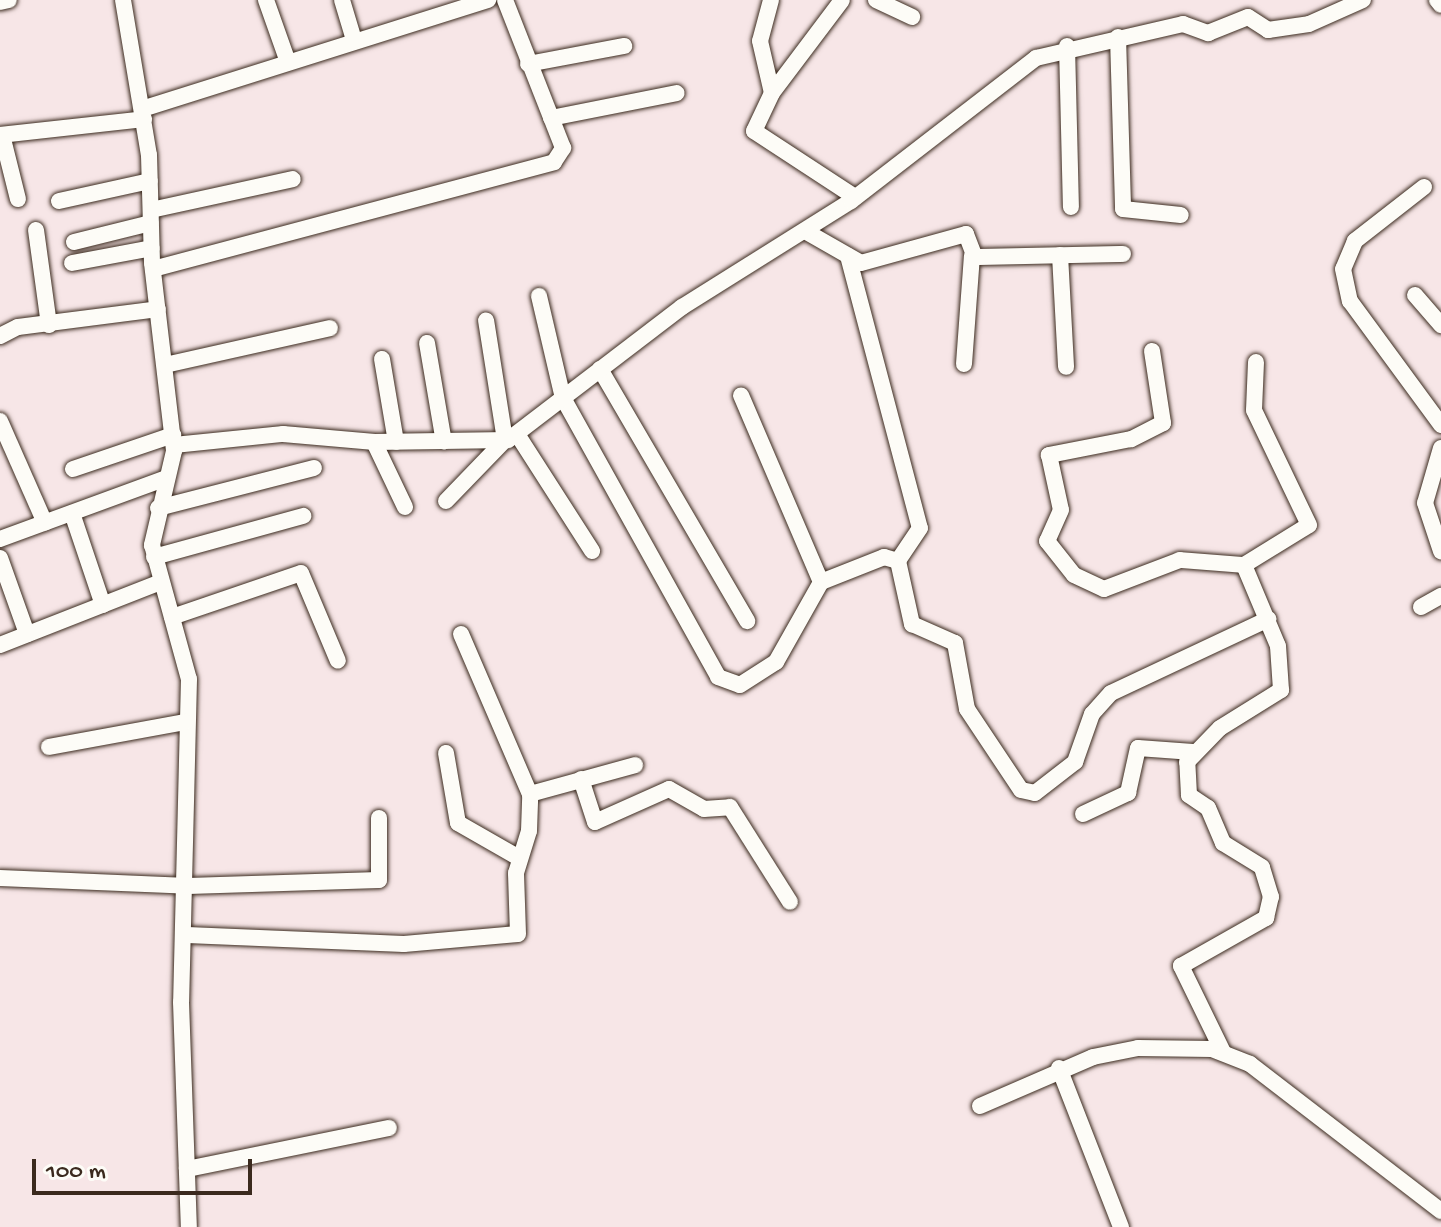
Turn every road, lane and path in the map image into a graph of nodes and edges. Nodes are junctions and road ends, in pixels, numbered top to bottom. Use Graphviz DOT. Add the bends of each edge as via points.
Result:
graph roads {
  1 [pos="9,0"];
  2 [pos="123,0"];
  3 [pos="266,0"];
  4 [pos="342,0"];
  5 [pos="488,0"];
  6 [pos="505,0"];
  7 [pos="771,0"];
  8 [pos="842,0"];
  9 [pos="876,0"];
  10 [pos="1363,0"];
  11 [pos="1437,0"];
  12 [pos="0,2"];
  13 [pos="1441,5"];
  14 [pos="912,17"];
  15 [pos="1118,37"];
  16 [pos="354,40"];
  17 [pos="624,46"];
  18 [pos="1067,46"];
  19 [pos="288,62"];
  20 [pos="528,64"];
  21 [pos="677,93"];
  22 [pos="772,93"];
  23 [pos="143,114"];
  24 [pos="551,118"];
  25 [pos="1,135"];
  26 [pos="293,179"];
  27 [pos="150,181"];
  28 [pos="1424,187"];
  29 [pos="855,197"];
  30 [pos="18,199"];
  31 [pos="59,201"];
  32 [pos="1071,207"];
  33 [pos="1181,215"];
  34 [pos="151,216"];
  35 [pos="36,230"];
  36 [pos="805,231"];
  37 [pos="74,242"];
  38 [pos="152,248"];
  39 [pos="1123,254"];
  40 [pos="1060,255"];
  41 [pos="848,256"];
  42 [pos="972,256"];
  43 [pos="72,263"];
  44 [pos="153,269"];
  45 [pos="1415,295"];
  46 [pos="539,296"];
  47 [pos="158,309"];
  48 [pos="486,320"];
  49 [pos="49,325"];
  50 [pos="1441,325"];
  51 [pos="330,328"];
  52 [pos="0,336"];
  53 [pos="427,343"];
  54 [pos="1152,351"];
  55 [pos="382,359"];
  56 [pos="1256,362"];
  57 [pos="964,364"];
  58 [pos="165,365"];
  59 [pos="1066,367"];
  60 [pos="600,369"];
  61 [pos="741,395"];
  62 [pos="563,398"];
  63 [pos="0,421"];
  64 [pos="1441,425"];
  65 [pos="511,437"];
  66 [pos="173,440"];
  67 [pos="374,442"];
  68 [pos="396,442"];
  69 [pos="444,442"];
  70 [pos="1441,448"];
  71 [pos="314,468"];
  72 [pos="73,469"];
  73 [pos="167,478"];
  74 [pos="446,501"];
  75 [pos="405,507"];
  76 [pos="158,508"];
  77 [pos="72,513"];
  78 [pos="303,516"];
  79 [pos="45,523"];
  80 [pos="1,535"];
  81 [pos="592,551"];
  82 [pos="1441,551"];
  83 [pos="154,557"];
  84 [pos="0,558"];
  85 [pos="898,561"];
  86 [pos="1244,565"];
  87 [pos="161,582"];
  88 [pos="821,582"];
  89 [pos="1441,596"];
  90 [pos="103,605"];
  91 [pos="1421,607"];
  92 [pos="172,617"];
  93 [pos="1268,619"];
  94 [pos="747,621"];
  95 [pos="27,634"];
  96 [pos="461,634"];
  97 [pos="0,645"];
  98 [pos="338,661"];
  99 [pos="185,722"];
  100 [pos="49,747"];
  101 [pos="1193,752"];
  102 [pos="446,753"];
  103 [pos="635,765"];
  104 [pos="581,779"];
  105 [pos="530,794"];
  106 [pos="1083,814"];
  107 [pos="379,818"];
  108 [pos="519,858"];
  109 [pos="1,877"];
  110 [pos="188,886"];
  111 [pos="790,902"];
  112 [pos="187,935"];
  113 [pos="1223,1052"];
  114 [pos="1059,1068"];
  115 [pos="980,1106"];
  116 [pos="389,1128"];
  117 [pos="187,1169"];
  118 [pos="1441,1211"];
  119 [pos="189,1227"];
  120 [pos="1121,1227"];
  1 -- 12 [label="street"];
  2 -- 23 [label="street"];
  3 -- 19 [label="street"];
  4 -- 16 [label="street"];
  5 -- 16 [label="street"];
  6 -- 20 [label="street"];
  7 -- 22 [label="street" via="760,41"];
  8 -- 22 [label="street"];
  9 -- 14 [label="street"];
  10 -- 15 [label="street" via="1319,22 1271,30 1248,17 1208,33 1183,24"];
  11 -- 13 [label="street"];
  15 -- 18 [label="street"];
  15 -- 33 [label="street" via="1123,209"];
  16 -- 19 [label="street"];
  17 -- 20 [label="street"];
  18 -- 29 [label="street" via="1025,65"];
  18 -- 32 [label="street"];
  19 -- 23 [label="street"];
  20 -- 24 [label="street"];
  21 -- 24 [label="street"];
  22 -- 29 [label="street" via="754,131"];
  23 -- 25 [label="street"];
  23 -- 27 [label="street"];
  24 -- 44 [label="street" via="563,148 547,165"];
  25 -- 30 [label="street"];
  26 -- 34 [label="street"];
  27 -- 31 [label="street"];
  27 -- 34 [label="street"];
  28 -- 64 [label="street" via="1355,241 1343,269 1350,301"];
  29 -- 36 [label="street"];
  34 -- 37 [label="street"];
  34 -- 38 [label="street"];
  35 -- 49 [label="street"];
  36 -- 41 [label="street"];
  36 -- 60 [label="street"];
  38 -- 43 [label="street"];
  38 -- 44 [label="street"];
  39 -- 40 [label="street"];
  40 -- 42 [label="street"];
  40 -- 59 [label="street"];
  41 -- 42 [label="street" via="872,263 966,234"];
  41 -- 85 [label="street" via="920,528"];
  42 -- 57 [label="street"];
  44 -- 47 [label="street"];
  45 -- 50 [label="street"];
  46 -- 62 [label="street"];
  47 -- 49 [label="street"];
  47 -- 58 [label="street"];
  48 -- 65 [label="street"];
  49 -- 52 [label="street"];
  51 -- 58 [label="street"];
  53 -- 69 [label="street"];
  54 -- 86 [label="street" via="1163,423 1131,439 1049,455 1061,510 1047,541 1074,575 1104,589 1180,560"];
  55 -- 68 [label="street"];
  56 -- 86 [label="street" via="1254,410 1309,525"];
  58 -- 66 [label="street"];
  60 -- 62 [label="street"];
  60 -- 94 [label="street"];
  61 -- 88 [label="street"];
  62 -- 65 [label="street"];
  62 -- 88 [label="street" via="718,677 740,685 762,675 815,604"];
  63 -- 79 [label="street"];
  65 -- 69 [label="street"];
  65 -- 74 [label="street"];
  65 -- 81 [label="street"];
  66 -- 67 [label="street" via="283,434"];
  66 -- 72 [label="street"];
  66 -- 73 [label="street"];
  67 -- 68 [label="street"];
  67 -- 75 [label="street"];
  68 -- 69 [label="street"];
  70 -- 82 [label="street" via="1425,503"];
  71 -- 76 [label="street"];
  73 -- 76 [label="street"];
  73 -- 77 [label="street"];
  76 -- 83 [label="street"];
  77 -- 79 [label="street"];
  77 -- 90 [label="street"];
  78 -- 83 [label="street"];
  79 -- 80 [label="street"];
  83 -- 87 [label="street"];
  84 -- 95 [label="street"];
  85 -- 88 [label="street" via="884,557"];
  85 -- 93 [label="street" via="912,624 955,643 967,709 1028,793 1075,762 1088,722 1111,693"];
  86 -- 93 [label="street"];
  87 -- 90 [label="street"];
  87 -- 92 [label="street"];
  89 -- 91 [label="street"];
  90 -- 95 [label="street"];
  92 -- 98 [label="street" via="301,573"];
  92 -- 99 [label="street" via="189,679"];
  93 -- 101 [label="street" via="1284,674 1281,690"];
  95 -- 97 [label="street"];
  96 -- 105 [label="street"];
  99 -- 100 [label="street"];
  99 -- 110 [label="street"];
  101 -- 106 [label="street" via="1138,748 1128,793"];
  101 -- 113 [label="street" via="1189,795 1208,808 1223,843 1262,867 1271,897 1266,918 1181,966"];
  102 -- 108 [label="street" via="458,823"];
  103 -- 104 [label="street"];
  104 -- 105 [label="street"];
  104 -- 111 [label="street" via="595,822 669,789 704,809 730,807"];
  105 -- 108 [label="street" via="529,831"];
  107 -- 110 [label="street" via="379,880"];
  108 -- 112 [label="street" via="518,934 404,944"];
  109 -- 110 [label="street"];
  110 -- 112 [label="street"];
  112 -- 117 [label="street" via="181,1002"];
  113 -- 114 [label="street" via="1138,1048"];
  113 -- 118 [label="street" via="1250,1064"];
  114 -- 115 [label="street"];
  114 -- 120 [label="street"];
  116 -- 117 [label="street"];
  117 -- 119 [label="street"];
}
